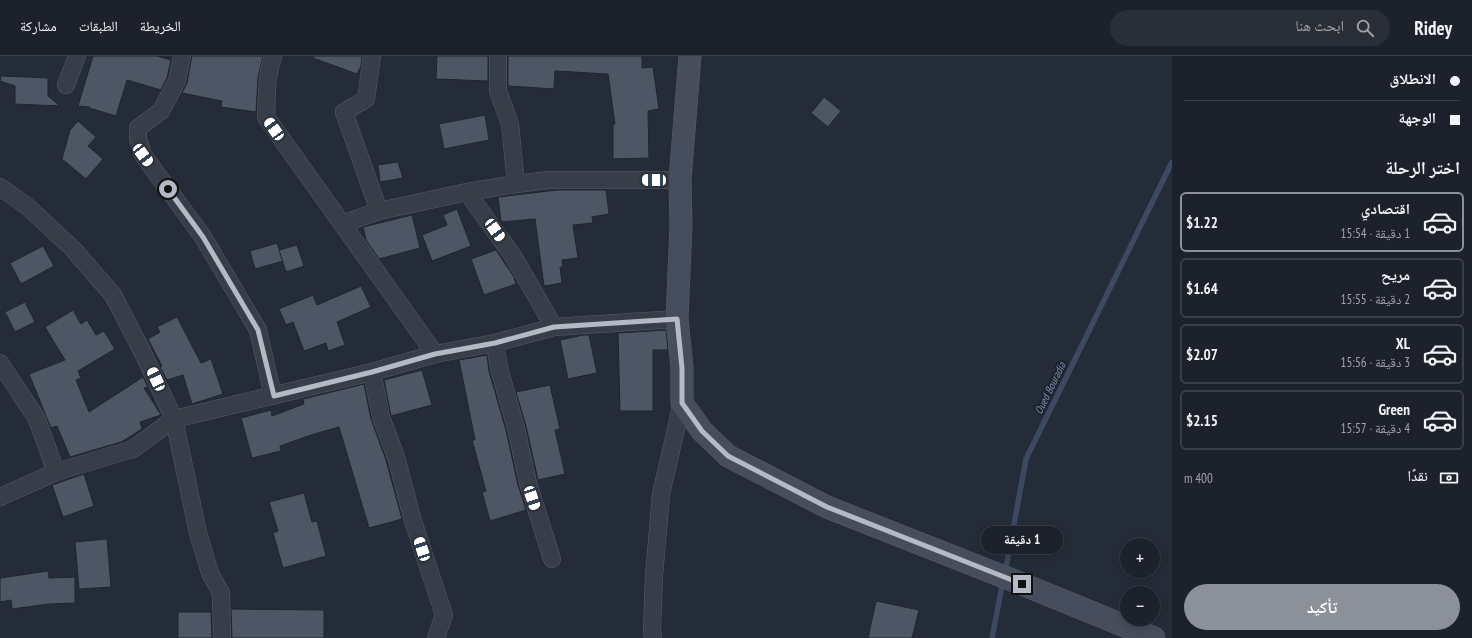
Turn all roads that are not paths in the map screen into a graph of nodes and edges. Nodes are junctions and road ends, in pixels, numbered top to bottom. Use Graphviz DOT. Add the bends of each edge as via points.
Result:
graph roads {
  1 [pos="77,56"];
  2 [pos="182,56"];
  3 [pos="273,56"];
  4 [pos="372,56"];
  5 [pos="498,56"];
  6 [pos="690,56"];
  7 [pos="66,85"];
  8 [pos="680,180"];
  9 [pos="516,184"];
  10 [pos="0,186"];
  11 [pos="467,192"];
  12 [pos="379,211"];
  13 [pos="342,224"];
  14 [pos="677,319"];
  15 [pos="554,327"];
  16 [pos="495,343"];
  17 [pos="435,354"];
  18 [pos="0,363"];
  19 [pos="372,372"];
  20 [pos="274,396"];
  21 [pos="682,403"];
  22 [pos="174,419"];
  23 [pos="56,472"];
  24 [pos="0,497"];
  25 [pos="552,559"];
  26 [pos="222,638"];
  27 [pos="436,638"];
  28 [pos="654,638"];
  29 [pos="1154,638"];
  1 -- 7 [label="street"];
  2 -- 20 [label="street" via="177,81 161,111 138,128 138,139 143,155 203,237 258,330"];
  3 -- 13 [label="street" via="268,70 266,117"];
  4 -- 12 [label="street" via="366,99 344,112"];
  5 -- 9 [label="street" via="498,91 510,124"];
  6 -- 8 [label="main road"];
  8 -- 9 [label="street" via="557,180"];
  8 -- 14 [label="main road"];
  9 -- 11 [label="street"];
  10 -- 22 [label="street" via="28,207 73,248 113,295"];
  11 -- 12 [label="street"];
  11 -- 15 [label="street" via="513,256"];
  12 -- 13 [label="street"];
  13 -- 17 [label="street"];
  14 -- 15 [label="street"];
  14 -- 21 [label="main road" via="682,368"];
  15 -- 16 [label="street"];
  16 -- 17 [label="street"];
  16 -- 25 [label="street" via="528,483"];
  17 -- 19 [label="street"];
  18 -- 23 [label="street" via="37,419"];
  19 -- 20 [label="street"];
  19 -- 27 [label="street" via="381,417 396,457 444,615"];
  20 -- 22 [label="street"];
  21 -- 28 [label="street" via="661,494 654,576"];
  21 -- 29 [label="main road" via="702,431 728,456 827,507"];
  22 -- 23 [label="street" via="133,449"];
  22 -- 26 [label="street" via="198,532 210,572 221,593"];
  23 -- 24 [label="street"];
}
